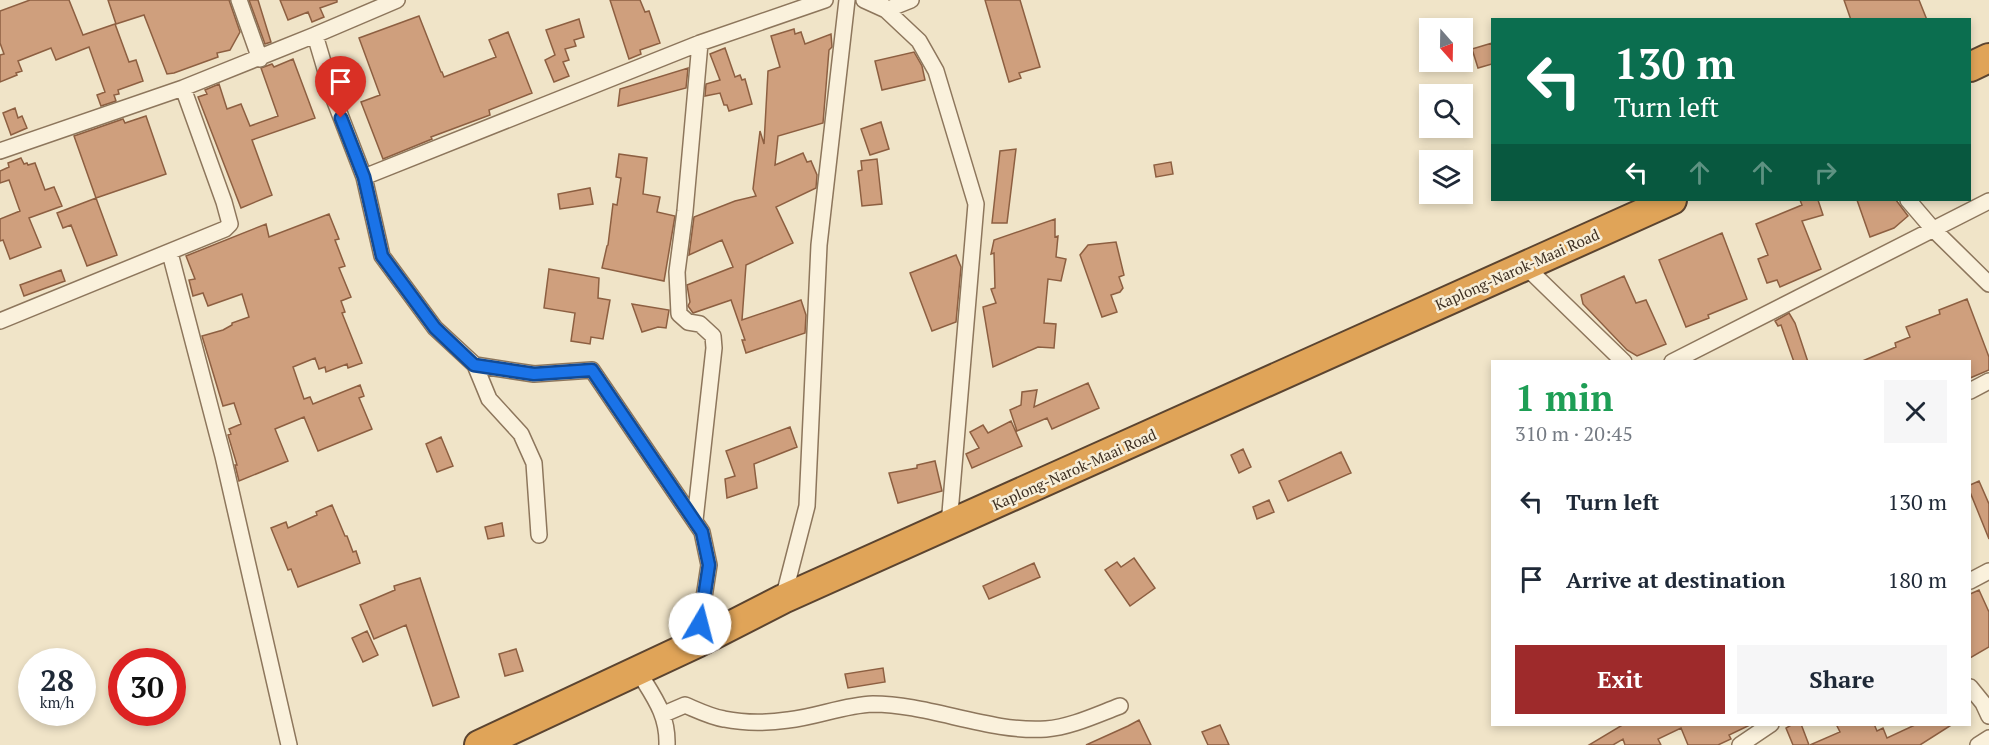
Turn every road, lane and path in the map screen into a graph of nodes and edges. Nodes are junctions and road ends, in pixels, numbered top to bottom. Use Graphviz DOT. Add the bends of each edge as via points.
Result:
graph roads {
  1 [pos="239,0"];
  2 [pos="397,0"];
  3 [pos="825,0"];
  4 [pos="847,0"];
  5 [pos="864,0"];
  6 [pos="911,0"];
  7 [pos="882,5"];
  8 [pos="315,35"];
  9 [pos="700,43"];
  10 [pos="1989,58"];
  11 [pos="260,59"];
  12 [pos="1971,67"];
  13 [pos="183,88"];
  14 [pos="0,151"];
  15 [pos="364,177"];
  16 [pos="1670,201"];
  17 [pos="1909,201"];
  18 [pos="1989,201"];
  19 [pos="1932,228"];
  20 [pos="170,253"];
  21 [pos="1524,266"];
  22 [pos="1989,284"];
  23 [pos="0,321"];
  24 [pos="1622,360"];
  25 [pos="1676,360"];
  26 [pos="474,365"];
  27 [pos="1989,381"];
  28 [pos="1971,390"];
  29 [pos="695,520"];
  30 [pos="949,525"];
  31 [pos="539,535"];
  32 [pos="1989,571"];
  33 [pos="1971,580"];
  34 [pos="783,599"];
  35 [pos="697,644"];
  36 [pos="638,670"];
  37 [pos="1971,688"];
  38 [pos="1120,706"];
  39 [pos="664,714"];
  40 [pos="1989,716"];
  41 [pos="1769,726"];
  42 [pos="1989,738"];
  43 [pos="289,745"];
  44 [pos="479,745"];
  45 [pos="667,745"];
  46 [pos="1740,745"];
  47 [pos="1978,745"];
  1 -- 11 [label="street"];
  2 -- 8 [label="street"];
  3 -- 9 [label="street"];
  4 -- 34 [label="street" via="819,245 807,507"];
  5 -- 7 [label="street"];
  6 -- 7 [label="street"];
  7 -- 30 [label="street" via="919,41 936,71 976,204"];
  8 -- 11 [label="street"];
  8 -- 15 [label="street"];
  9 -- 15 [label="street"];
  9 -- 29 [label="street" via="677,272 679,314 688,322 700,324 713,336 714,348"];
  10 -- 12 [label="highway"];
  11 -- 13 [label="street"];
  13 -- 14 [label="street"];
  13 -- 20 [label="street" via="230,224"];
  15 -- 26 [label="street" via="382,256 435,328"];
  16 -- 21 [label="highway, Kaplong-Narok-Maai Road"];
  17 -- 19 [label="street"];
  18 -- 19 [label="street"];
  19 -- 22 [label="street"];
  19 -- 25 [label="street"];
  20 -- 23 [label="street"];
  20 -- 43 [label="street" via="223,456"];
  21 -- 24 [label="street"];
  21 -- 30 [label="highway, Kaplong-Narok-Maai Road"];
  26 -- 29 [label="street" via="534,374 592,370"];
  26 -- 31 [label="street" via="489,399 521,434 534,463"];
  27 -- 28 [label="street"];
  29 -- 35 [label="street" via="702,532 709,565"];
  30 -- 34 [label="highway, Kaplong-Narok-Maai Road"];
  32 -- 33 [label="street"];
  34 -- 35 [label="highway, Kaplong-Narok-Maai Road"];
  35 -- 36 [label="highway, Kaplong-Narok-Maai Road"];
  36 -- 39 [label="street"];
  36 -- 44 [label="highway, Kaplong-Narok-Maai Road"];
  37 -- 40 [label="street"];
  38 -- 39 [label="street" via="1080,722 1046,729 1003,726 874,704 759,722 722,719 685,705"];
  39 -- 45 [label="street"];
  41 -- 46 [label="street"];
  42 -- 47 [label="street"];
}
